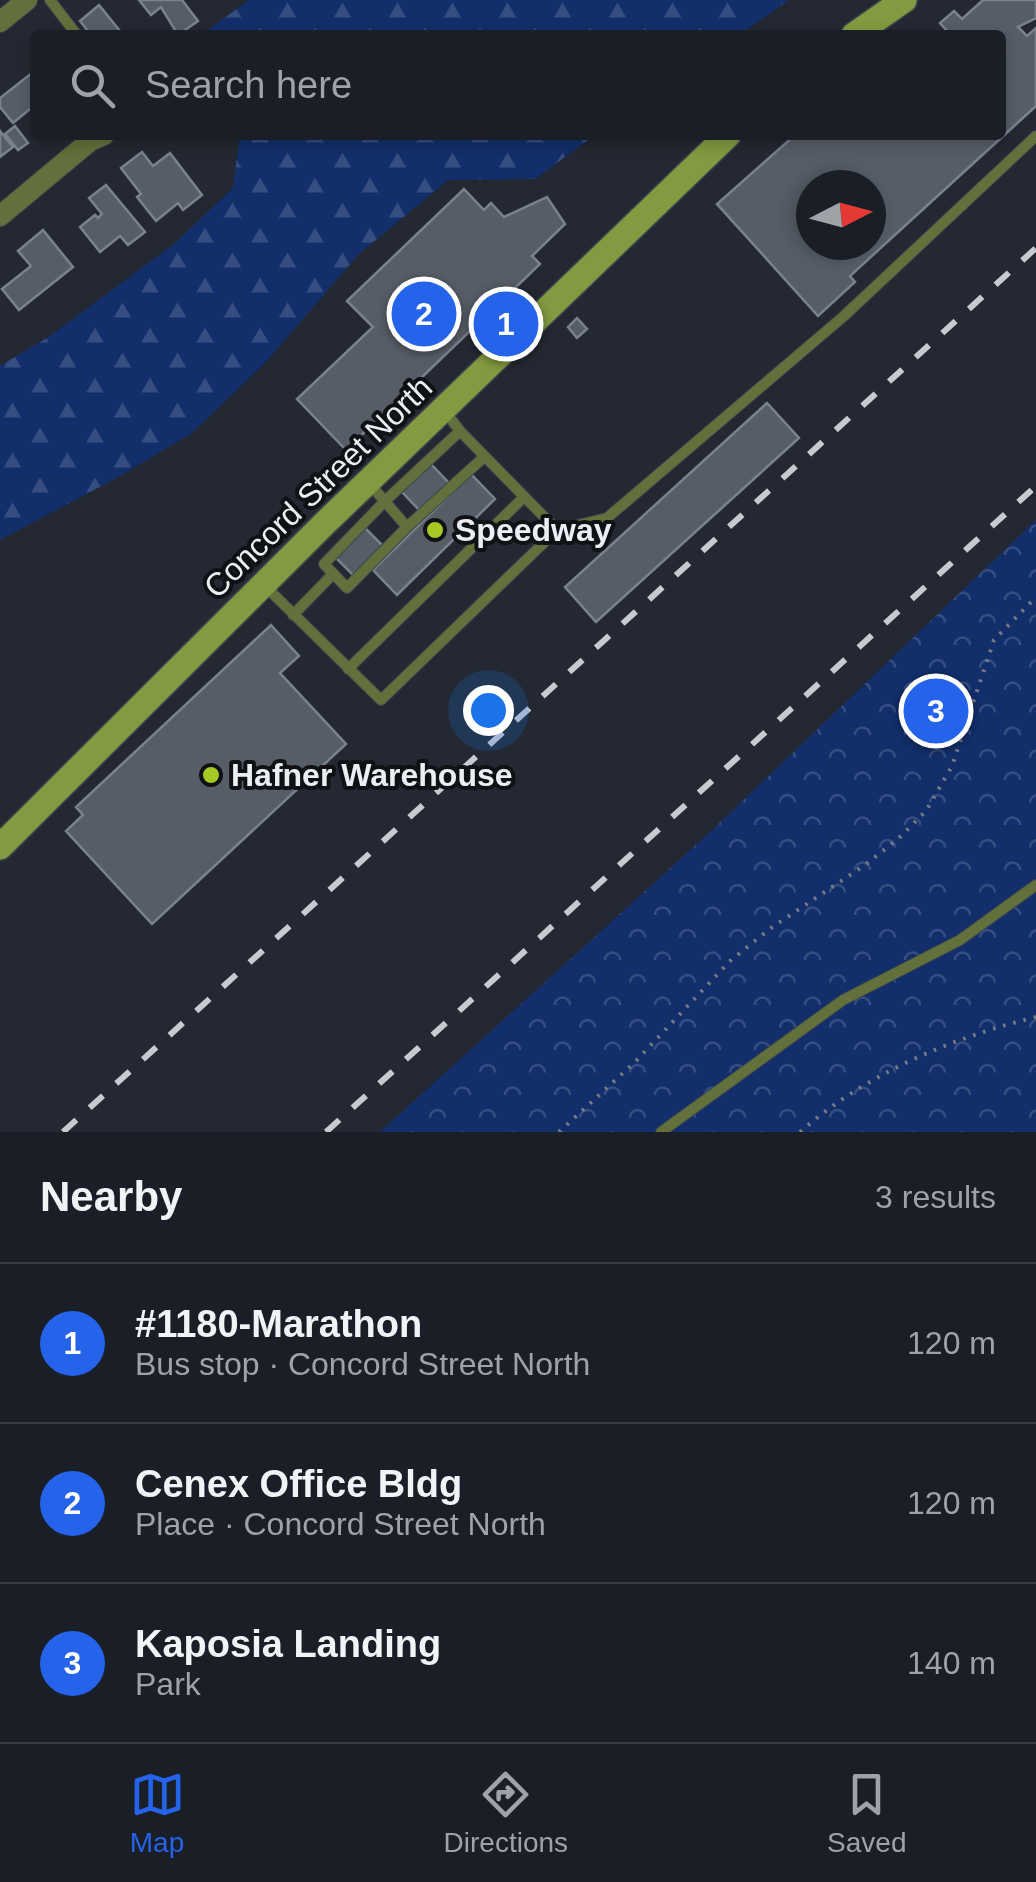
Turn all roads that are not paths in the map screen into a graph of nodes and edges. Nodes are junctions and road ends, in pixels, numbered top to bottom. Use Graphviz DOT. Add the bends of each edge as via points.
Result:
graph roads {
  1 [pos="28,0"];
  2 [pos="50,0"];
  3 [pos="904,0"];
  4 [pos="0,22"];
  5 [pos="73,30"];
  6 [pos="861,30"];
  7 [pos="1036,136"];
  8 [pos="92,140"];
  9 [pos="723,140"];
  10 [pos="0,216"];
  11 [pos="444,410"];
  12 [pos="460,431"];
  13 [pos="484,456"];
  14 [pos="376,492"];
  15 [pos="524,496"];
  16 [pos="407,527"];
  17 [pos="557,530"];
  18 [pos="333,574"];
  19 [pos="263,585"];
  20 [pos="293,615"];
  21 [pos="348,669"];
  22 [pos="0,846"];
  23 [pos="1036,886"];
  24 [pos="661,1132"];
  1 -- 4 [label="street"];
  2 -- 5 [label="lane"];
  3 -- 6 [label="main road"];
  7 -- 17 [label="lane" via="844,316 606,518"];
  8 -- 10 [label="street"];
  9 -- 11 [label="main road, Concord Street North"];
  11 -- 12 [label="lane"];
  11 -- 14 [label="main road, Concord Street North"];
  12 -- 13 [label="lane"];
  12 -- 14 [label="lane"];
  13 -- 15 [label="lane"];
  13 -- 16 [label="lane"];
  14 -- 16 [label="lane"];
  14 -- 18 [label="lane" via="324,564"];
  14 -- 19 [label="main road, Concord Street North"];
  15 -- 17 [label="lane"];
  15 -- 21 [label="lane"];
  16 -- 18 [label="lane" via="347,588"];
  17 -- 21 [label="lane" via="382,700"];
  18 -- 20 [label="lane"];
  19 -- 20 [label="lane"];
  19 -- 22 [label="main road, Concord Street North"];
  20 -- 21 [label="lane"];
  23 -- 24 [label="lane" via="960,940 843,1000"];
}
